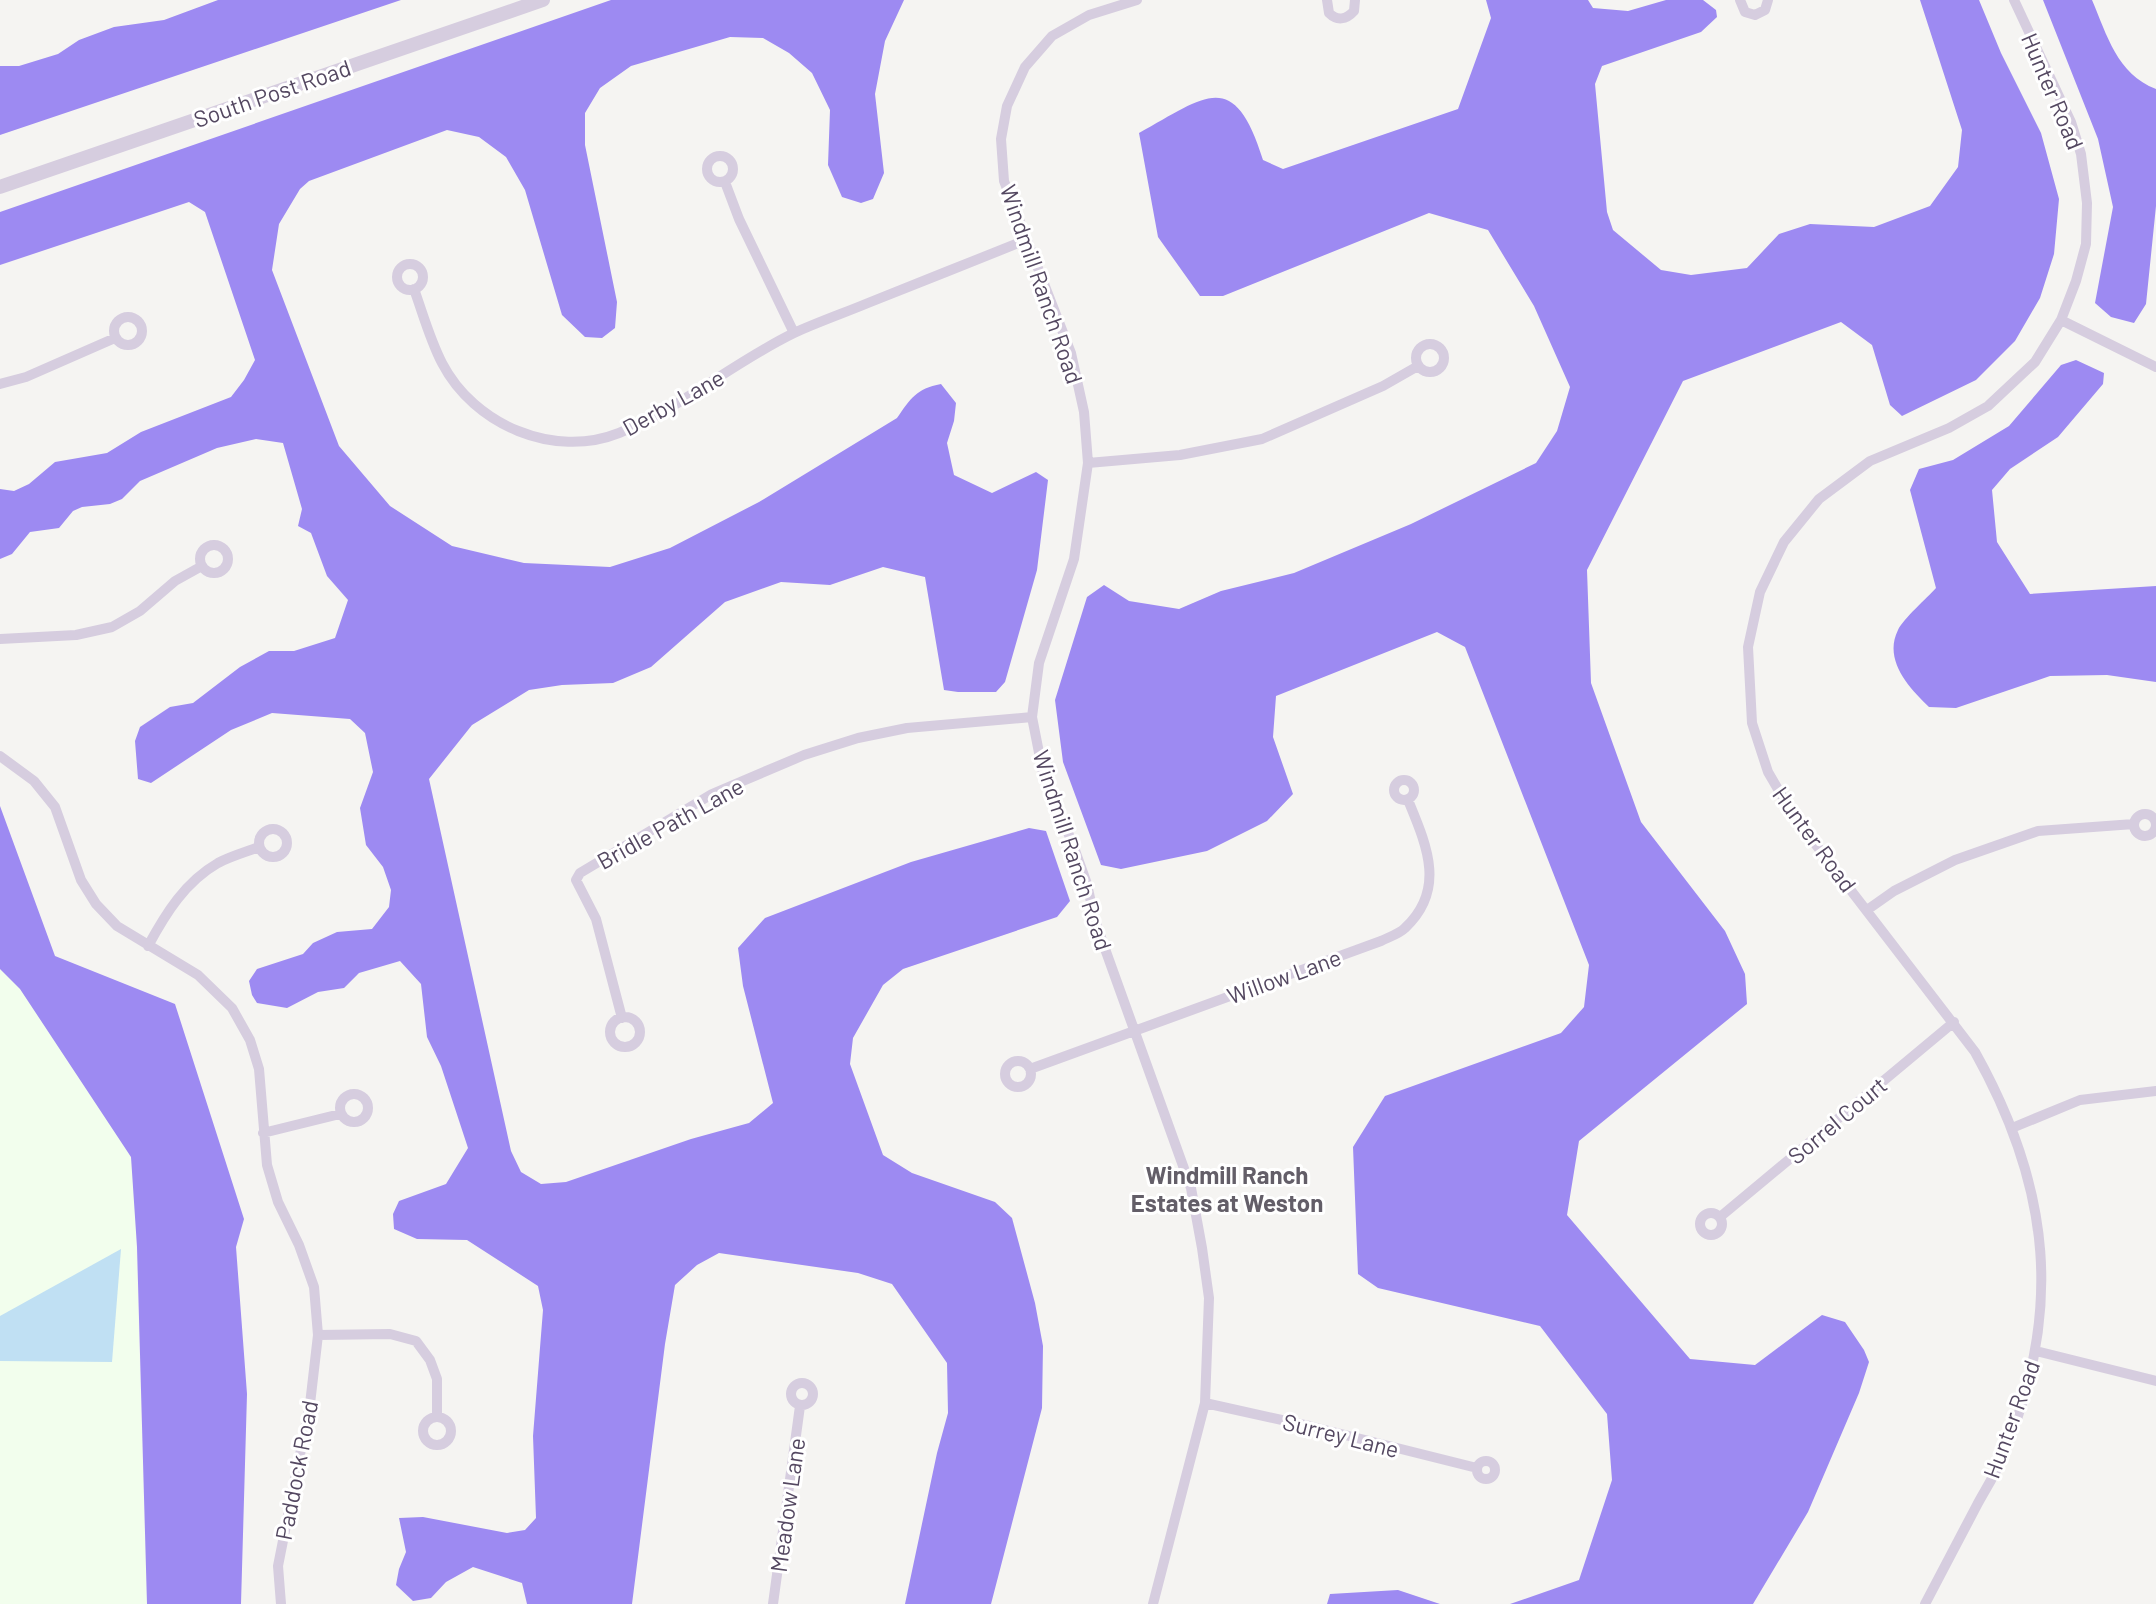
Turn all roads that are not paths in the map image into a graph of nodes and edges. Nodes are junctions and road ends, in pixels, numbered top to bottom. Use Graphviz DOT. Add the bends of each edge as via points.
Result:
graph roads {
  1 [pos="543,0"];
  2 [pos="1137,0"];
  3 [pos="1327,0"];
  4 [pos="1355,0"];
  5 [pos="1740,0"];
  6 [pos="1768,0"];
  7 [pos="2014,0"];
  8 [pos="724,182"];
  9 [pos="0,187"];
  10 [pos="1026,240"];
  11 [pos="414,289"];
  12 [pos="2061,320"];
  13 [pos="794,334"];
  14 [pos="116,338"];
  15 [pos="1418,366"];
  16 [pos="2156,367"];
  17 [pos="0,384"];
  18 [pos="1088,463"];
  19 [pos="202,566"];
  20 [pos="0,639"];
  21 [pos="1032,717"];
  22 [pos="0,756"];
  23 [pos="1408,800"];
  24 [pos="2134,824"];
  25 [pos="259,847"];
  26 [pos="1867,910"];
  27 [pos="148,946"];
  28 [pos="622,1018"];
  29 [pos="1954,1022"];
  30 [pos="1135,1030"];
  31 [pos="1030,1069"];
  32 [pos="2156,1091"];
  33 [pos="340,1114"];
  34 [pos="2012,1128"];
  35 [pos="263,1133"];
  36 [pos="1720,1217"];
  37 [pos="318,1335"];
  38 [pos="2036,1350"];
  39 [pos="2156,1381"];
  40 [pos="1205,1403"];
  41 [pos="800,1406"];
  42 [pos="437,1417"];
  43 [pos="1476,1468"];
  44 [pos="281,1604"];
  45 [pos="773,1604"];
  46 [pos="1153,1604"];
  47 [pos="1925,1604"];
  1 -- 9 [label="street, South Post Road"];
  2 -- 10 [label="street, Windmill Ranch Road" via="1088,15 1052,36 1025,67 1006,106 1001,139 1004,181"];
  3 -- 4 [label="street" via="1329,13 1339,19 1350,16"];
  5 -- 6 [label="street" via="1745,12 1755,15 1765,10"];
  7 -- 12 [label="street, Hunter Road" via="2071,122 2081,154 2086,244"];
  8 -- 13 [label="street"];
  10 -- 13 [label="street, Derby Lane"];
  10 -- 18 [label="street, Windmill Ranch Road" via="1071,353 1084,411"];
  11 -- 13 [label="street, Derby Lane" via="443,365 467,398 517,432 552,439 585,442 618,433"];
  12 -- 16 [label="street"];
  12 -- 26 [label="street, Hunter Road" via="2035,362 1988,406 1870,461 1819,499 1784,542 1760,592 1748,648 1752,723 1768,772 1793,815"];
  14 -- 17 [label="street"];
  15 -- 18 [label="street" via="1262,439 1180,455"];
  18 -- 21 [label="street, Windmill Ranch Road" via="1074,559 1039,663"];
  19 -- 20 [label="street" via="111,627 76,635"];
  21 -- 28 [label="street, Bridle Path Lane" via="908,728 804,755 712,794 580,873 576,880 596,919"];
  21 -- 30 [label="street, Windmill Ranch Road" via="1044,778 1072,842"];
  22 -- 27 [label="street, Paddock Road" via="34,780 55,807 81,880 96,904 117,926"];
  23 -- 30 [label="street, Willow Lane" via="1427,845 1430,869 1421,909 1404,929 1381,942"];
  24 -- 26 [label="street" via="2038,831 1955,860"];
  25 -- 27 [label="street" via="220,862 193,880"];
  26 -- 29 [label="street, Hunter Road"];
  27 -- 35 [label="street, Paddock Road" via="198,975 232,1008 250,1040 259,1069"];
  29 -- 34 [label="street, Hunter Road" via="1999,1094"];
  29 -- 36 [label="street, Sorrel Court"];
  30 -- 31 [label="street, Willow Lane"];
  30 -- 40 [label="street, Windmill Ranch Road" via="1191,1188 1209,1298"];
  32 -- 34 [label="street" via="2080,1100"];
  33 -- 35 [label="street"];
  34 -- 38 [label="street, Hunter Road" via="2039,1228 2042,1301"];
  35 -- 37 [label="street, Paddock Road" via="278,1202 314,1287"];
  37 -- 42 [label="street" via="390,1334 416,1341 437,1379"];
  37 -- 44 [label="street, Paddock Road" via="310,1404 278,1566"];
  38 -- 39 [label="street"];
  38 -- 47 [label="street, Hunter Road" via="2001,1460"];
  40 -- 43 [label="street, Surrey Lane"];
  40 -- 46 [label="street, Windmill Ranch Road"];
  41 -- 45 [label="street, Meadow Lane"];
}
